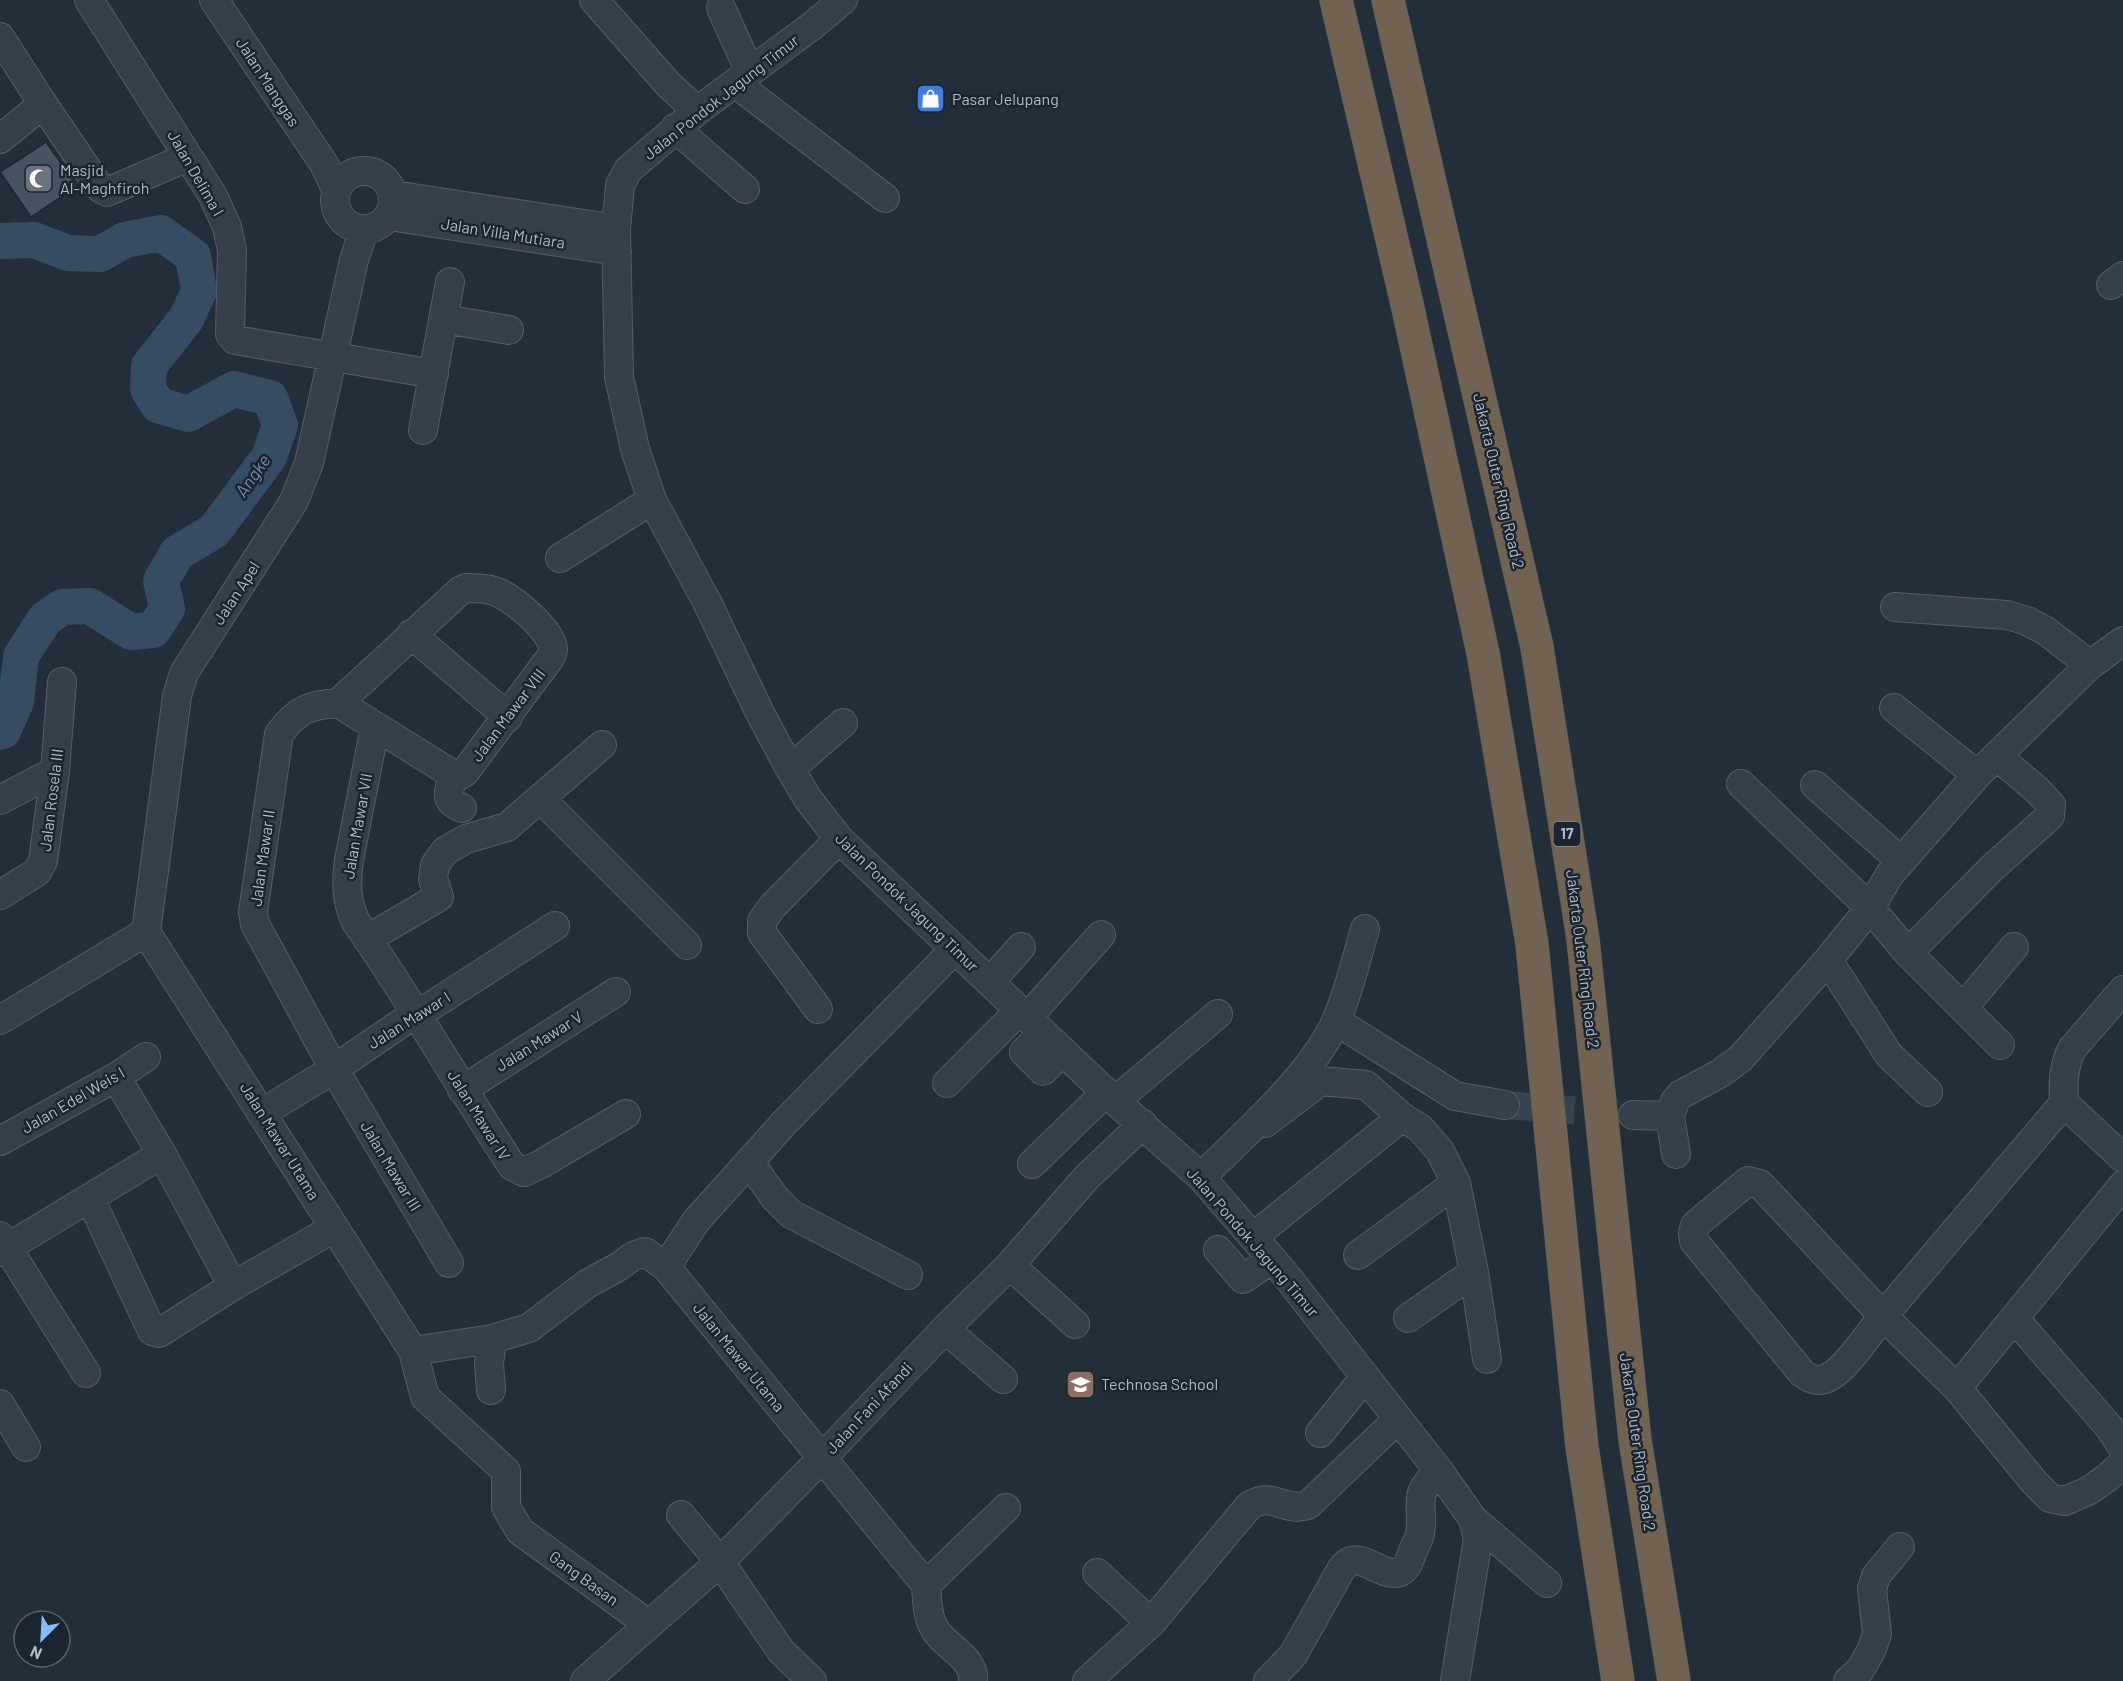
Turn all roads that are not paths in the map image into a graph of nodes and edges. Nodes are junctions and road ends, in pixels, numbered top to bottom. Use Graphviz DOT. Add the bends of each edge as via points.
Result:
graph roads {
  1 [pos="89,0"];
  2 [pos="214,0"];
  3 [pos="594,0"];
  4 [pos="843,0"];
  5 [pos="1336,0"];
  6 [pos="1388,0"];
  7 [pos="721,8"];
  8 [pos="0,37"];
  9 [pos="742,77"];
  10 [pos="43,104"];
  11 [pos="697,111"];
  12 [pos="675,129"];
  13 [pos="0,139"];
  14 [pos="188,157"];
  15 [pos="336,176"];
  16 [pos="745,189"];
  17 [pos="885,198"];
  18 [pos="391,206"];
  19 [pos="357,228"];
  20 [pos="616,240"];
  21 [pos="450,282"];
  22 [pos="444,320"];
  23 [pos="509,330"];
  24 [pos="332,357"];
  25 [pos="434,374"];
  26 [pos="423,430"];
  27 [pos="652,500"];
  28 [pos="560,558"];
  29 [pos="1895,607"];
  30 [pos="411,634"];
  31 [pos="2123,641"];
  32 [pos="2090,665"];
  33 [pos="62,682"];
  34 [pos="338,703"];
  35 [pos="1894,708"];
  36 [pos="508,717"];
  37 [pos="843,723"];
  38 [pos="375,727"];
  39 [pos="602,745"];
  40 [pos="1987,765"];
  41 [pos="790,769"];
  42 [pos="55,771"];
  43 [pos="454,777"];
  44 [pos="1741,784"];
  45 [pos="1815,785"];
  46 [pos="541,799"];
  47 [pos="0,800"];
  48 [pos="462,808"];
  49 [pos="839,839"];
  50 [pos="1901,861"];
  51 [pos="0,895"];
  52 [pos="1870,908"];
  53 [pos="555,926"];
  54 [pos="1365,928"];
  55 [pos="146,932"];
  56 [pos="1101,935"];
  57 [pos="367,939"];
  58 [pos="687,945"];
  59 [pos="1021,947"];
  60 [pos="2014,947"];
  61 [pos="955,949"];
  62 [pos="1908,953"];
  63 [pos="1828,960"];
  64 [pos="990,982"];
  65 [pos="2123,990"];
  66 [pos="616,992"];
  67 [pos="1964,1008"];
  68 [pos="818,1009"];
  69 [pos="416,1013"];
  70 [pos="1218,1014"];
  71 [pos="0,1020"];
  72 [pos="1336,1021"];
  73 [pos="1038,1028"];
  74 [pos="2000,1045"];
  75 [pos="146,1057"];
  76 [pos="334,1069"];
  77 [pos="116,1077"];
  78 [pos="947,1083"];
  79 [pos="462,1090"];
  80 [pos="1928,1092"];
  81 [pos="1111,1097"];
  82 [pos="2064,1103"];
  83 [pos="1505,1105"];
  84 [pos="262,1113"];
  85 [pos="626,1114"];
  86 [pos="1633,1115"];
  87 [pos="1670,1116"];
  88 [pos="1402,1117"];
  89 [pos="1265,1123"];
  90 [pos="1143,1124"];
  91 [pos="0,1141"];
  92 [pos="162,1154"];
  93 [pos="1676,1154"];
  94 [pos="2123,1158"];
  95 [pos="750,1163"];
  96 [pos="1032,1164"];
  97 [pos="1201,1177"];
  98 [pos="1456,1183"];
  99 [pos="2123,1185"];
  100 [pos="90,1198"];
  101 [pos="334,1228"];
  102 [pos="1253,1237"];
  103 [pos="2,1245"];
  104 [pos="1218,1250"];
  105 [pos="1358,1255"];
  106 [pos="1272,1259"];
  107 [pos="449,1263"];
  108 [pos="1010,1265"];
  109 [pos="666,1267"];
  110 [pos="1474,1272"];
  111 [pos="908,1275"];
  112 [pos="233,1286"];
  113 [pos="1883,1316"];
  114 [pos="1408,1318"];
  115 [pos="2014,1318"];
  116 [pos="1076,1324"];
  117 [pos="945,1329"];
  118 [pos="492,1339"];
  119 [pos="413,1351"];
  120 [pos="1487,1359"];
  121 [pos="86,1373"];
  122 [pos="1365,1377"];
  123 [pos="1003,1379"];
  124 [pos="1957,1388"];
  125 [pos="491,1390"];
  126 [pos="0,1404"];
  127 [pos="1397,1420"];
  128 [pos="1320,1433"];
  129 [pos="26,1447"];
  130 [pos="2123,1448"];
  131 [pos="822,1458"];
  132 [pos="2123,1463"];
  133 [pos="1439,1471"];
  134 [pos="1006,1508"];
  135 [pos="681,1515"];
  136 [pos="1473,1519"];
  137 [pos="520,1532"];
  138 [pos="1900,1547"];
  139 [pos="720,1562"];
  140 [pos="1097,1573"];
  141 [pos="1547,1583"];
  142 [pos="926,1585"];
  143 [pos="1151,1623"];
  144 [pos="648,1624"];
  145 [pos="973,1677"];
  146 [pos="585,1681"];
  147 [pos="812,1681"];
  148 [pos="1087,1681"];
  149 [pos="1268,1681"];
  150 [pos="1455,1681"];
  151 [pos="1618,1681"];
  152 [pos="1674,1681"];
  153 [pos="1848,1681"];
  1 -- 14 [label="street, Jalan Delima I"];
  2 -- 15 [label="street, Jalan Manggas"];
  3 -- 11 [label="street"];
  4 -- 9 [label="street, Jalan Pondok Jagung Timur"];
  5 -- 151 [label="highway" via="1483,653 1509,804 1532,944 1582,1447"];
  6 -- 152 [label="highway, Jakarta Outer Ring Road 2 / 17" via="1537,647 1583,939 1635,1440"];
  7 -- 9 [label="street"];
  8 -- 10 [label="street"];
  9 -- 11 [label="street, Jalan Pondok Jagung Timur"];
  9 -- 17 [label="street"];
  10 -- 13 [label="street"];
  10 -- 14 [label="street" via="100,188 107,192"];
  11 -- 12 [label="street, Jalan Pondok Jagung Timur"];
  12 -- 16 [label="street"];
  12 -- 20 [label="street, Jalan Pondok Jagung Timur" via="628,170 620,185"];
  14 -- 24 [label="street, Jalan Delima I" via="213,196 230,238 232,338"];
  15 -- 18 [label="street" via="359,171 381,177 388,185"];
  15 -- 19 [label="street" via="334,203 339,217"];
  18 -- 19 [label="street" via="379,226"];
  18 -- 20 [label="street, Jalan Villa Mutiara"];
  19 -- 24 [label="street, Jalan Apel" via="354,260"];
  20 -- 27 [label="street, Jalan Pondok Jagung Timur" via="619,377 635,449"];
  21 -- 22 [label="street"];
  22 -- 23 [label="street"];
  22 -- 25 [label="street"];
  24 -- 25 [label="street"];
  24 -- 55 [label="street, Jalan Apel" via="309,463 294,501 184,673 177,696"];
  25 -- 26 [label="street"];
  27 -- 28 [label="street"];
  27 -- 41 [label="street, Jalan Pondok Jagung Timur"];
  29 -- 32 [label="street" via="2007,615 2046,631"];
  30 -- 34 [label="street, Jalan Mawar VIII"];
  30 -- 36 [label="street"];
  30 -- 36 [label="street, Jalan Mawar VIII" via="466,588 496,591 517,605 547,634 553,650"];
  31 -- 32 [label="street"];
  32 -- 40 [label="street"];
  33 -- 42 [label="street, Jalan Rosela III"];
  34 -- 38 [label="street"];
  34 -- 76 [label="street, Jalan Mawar II" via="312,706 297,713 279,734 253,912 259,932"];
  35 -- 40 [label="street"];
  36 -- 43 [label="street, Jalan Mawar VIII" via="465,772"];
  37 -- 41 [label="street"];
  38 -- 43 [label="street"];
  38 -- 57 [label="street, Jalan Mawar VII" via="347,879 350,910"];
  39 -- 46 [label="street"];
  40 -- 50 [label="street"];
  40 -- 62 [label="street" via="2037,790 2051,805 2050,816"];
  41 -- 49 [label="street, Jalan Pondok Jagung Timur"];
  42 -- 47 [label="street"];
  42 -- 51 [label="street, Jalan Rosela III" via="44,861 37,872"];
  43 -- 48 [label="street" via="449,799"];
  44 -- 52 [label="street"];
  45 -- 50 [label="street"];
  46 -- 57 [label="street" via="507,827 466,839 445,851 435,865 433,879 439,897"];
  46 -- 58 [label="street"];
  49 -- 61 [label="street, Jalan Pondok Jagung Timur"];
  49 -- 68 [label="street" via="772,907 761,928"];
  50 -- 52 [label="street"];
  52 -- 62 [label="street"];
  52 -- 63 [label="street"];
  53 -- 69 [label="street, Jalan Mawar I"];
  54 -- 72 [label="street"];
  55 -- 71 [label="street"];
  55 -- 84 [label="street, Jalan Mawar Utama"];
  56 -- 73 [label="street"];
  57 -- 69 [label="street, Jalan Mawar VII"];
  59 -- 64 [label="street"];
  60 -- 67 [label="street"];
  61 -- 64 [label="street, Jalan Pondok Jagung Timur"];
  61 -- 95 [label="street"];
  62 -- 67 [label="street"];
  63 -- 80 [label="street" via="1889,1055"];
  63 -- 87 [label="street" via="1740,1059 1680,1095"];
  64 -- 73 [label="street, Jalan Pondok Jagung Timur"];
  65 -- 82 [label="street" via="2072,1049 2064,1070"];
  66 -- 79 [label="street, Jalan Mawar V"];
  67 -- 74 [label="street"];
  69 -- 76 [label="street, Jalan Mawar I"];
  69 -- 79 [label="street, Jalan Mawar IV"];
  70 -- 81 [label="street"];
  72 -- 83 [label="street" via="1455,1096"];
  72 -- 97 [label="street" via="1299,1077"];
  73 -- 78 [label="street"];
  73 -- 81 [label="street, Jalan Pondok Jagung Timur"];
  75 -- 77 [label="street, Jalan Edel Weis I"];
  76 -- 84 [label="street, Jalan Mawar I"];
  76 -- 107 [label="street, Jalan Mawar III"];
  77 -- 91 [label="street, Jalan Edel Weis I"];
  77 -- 92 [label="street"];
  79 -- 85 [label="street, Jalan Mawar IV" via="512,1166 524,1172"];
  81 -- 90 [label="street, Jalan Pondok Jagung Timur"];
  81 -- 96 [label="street"];
  82 -- 94 [label="street"];
  82 -- 113 [label="street"];
  84 -- 101 [label="street, Jalan Mawar Utama"];
  86 -- 87 [label="street"];
  87 -- 93 [label="street"];
  88 -- 89 [label="street" via="1366,1085 1321,1081"];
  88 -- 98 [label="street" via="1420,1128 1440,1151"];
  88 -- 102 [label="street"];
  90 -- 97 [label="street, Jalan Pondok Jagung Timur"];
  90 -- 108 [label="street, Jalan Fani Afandi" via="1087,1177"];
  92 -- 100 [label="street"];
  92 -- 112 [label="street"];
  95 -- 109 [label="street" via="696,1221"];
  95 -- 111 [label="street" via="791,1214"];
  97 -- 102 [label="street, Jalan Pondok Jagung Timur"];
  98 -- 105 [label="street"];
  98 -- 110 [label="street"];
  99 -- 115 [label="street"];
  100 -- 103 [label="street"];
  100 -- 112 [label="street" via="152,1331 165,1331"];
  101 -- 112 [label="street"];
  101 -- 119 [label="street, Jalan Mawar Utama"];
  102 -- 106 [label="street, Jalan Pondok Jagung Timur"];
  103 -- 121 [label="street"];
  104 -- 106 [label="street" via="1243,1279"];
  106 -- 122 [label="street, Jalan Pondok Jagung Timur"];
  108 -- 116 [label="street"];
  108 -- 117 [label="street, Jalan Fani Afandi"];
  109 -- 118 [label="street, Jalan Mawar Utama" via="645,1252 633,1256 587,1284 529,1328"];
  109 -- 131 [label="street, Jalan Mawar Utama"];
  110 -- 114 [label="street"];
  110 -- 120 [label="street"];
  113 -- 113 [label="street" via="1832,1376 1810,1380 1694,1241 1695,1225 1748,1181 1760,1184"];
  113 -- 124 [label="street"];
  115 -- 124 [label="street"];
  115 -- 130 [label="street"];
  117 -- 123 [label="street"];
  117 -- 131 [label="street, Jalan Fani Afandi"];
  118 -- 119 [label="street, Jalan Mawar Utama"];
  118 -- 125 [label="street"];
  119 -- 137 [label="street, Jalan Mawar Utama" via="425,1397 506,1471 506,1507"];
  122 -- 127 [label="street, Jalan Pondok Jagung Timur"];
  122 -- 128 [label="street"];
  124 -- 132 [label="street" via="2050,1498 2065,1501 2090,1490"];
  126 -- 129 [label="street"];
  127 -- 133 [label="street, Jalan Pondok Jagung Timur"];
  127 -- 143 [label="street" via="1308,1505 1298,1508 1259,1500 1249,1506"];
  131 -- 139 [label="street, Jalan Fani Afandi"];
  131 -- 142 [label="street, Jalan Mawar Utama"];
  133 -- 136 [label="street, Jalan Pondok Jagung Timur"];
  133 -- 149 [label="street" via="1423,1489 1420,1534 1406,1567 1391,1572 1356,1560 1349,1562 1293,1655"];
  134 -- 142 [label="street"];
  135 -- 139 [label="street"];
  136 -- 141 [label="street, Jalan Pondok Jagung Timur"];
  136 -- 150 [label="street, Jalan Pondok Jagung Timur" via="1478,1539"];
  137 -- 144 [label="street, Gang Basan"];
  138 -- 153 [label="street" via="1876,1576 1872,1588 1877,1634 1872,1651"];
  139 -- 144 [label="street, Jalan Fani Afandi"];
  139 -- 147 [label="street" via="781,1651"];
  140 -- 143 [label="street"];
  142 -- 145 [label="street, Jalan Mawar Utama" via="933,1626 971,1666"];
  143 -- 148 [label="street"];
  144 -- 146 [label="street, Jalan Fani Afandi"];
}
